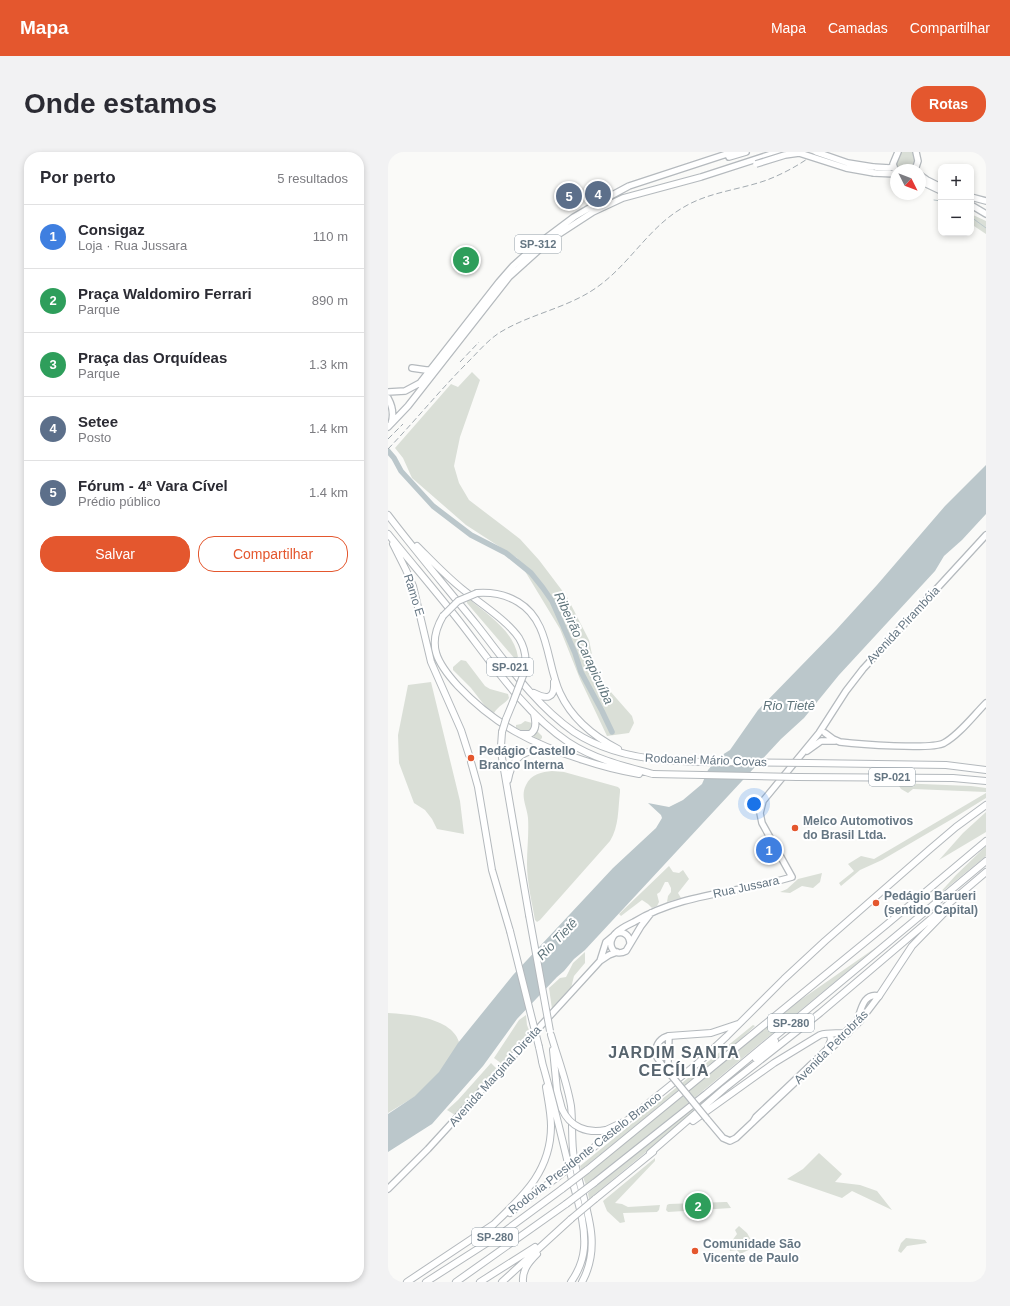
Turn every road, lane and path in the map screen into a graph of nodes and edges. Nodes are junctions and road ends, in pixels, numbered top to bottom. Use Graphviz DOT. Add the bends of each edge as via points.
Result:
graph roads {
  1 [pos="733,152"];
  2 [pos="746,152"];
  3 [pos="778,152"];
  4 [pos="816,152"];
  5 [pos="898,152"];
  6 [pos="916,152"];
  7 [pos="893,164"];
  8 [pos="917,164"];
  9 [pos="890,168"];
  10 [pos="874,170"];
  11 [pos="890,172"];
  12 [pos="662,176"];
  13 [pos="701,177"];
  14 [pos="926,179"];
  15 [pos="926,184"];
  16 [pos="938,186"];
  17 [pos="938,190"];
  18 [pos="974,198"];
  19 [pos="986,201"];
  20 [pos="974,207"];
  21 [pos="986,214"];
  22 [pos="412,368"];
  23 [pos="431,370"];
  24 [pos="388,392"];
  25 [pos="388,398"];
  26 [pos="389,426"];
  27 [pos="388,515"];
  28 [pos="394,522"];
  29 [pos="388,535"];
  30 [pos="986,535"];
  31 [pos="554,679"];
  32 [pos="532,693"];
  33 [pos="986,703"];
  34 [pos="534,714"];
  35 [pos="518,734"];
  36 [pos="820,734"];
  37 [pos="836,740"];
  38 [pos="821,741"];
  39 [pos="554,751"];
  40 [pos="803,753"];
  41 [pos="469,755"];
  42 [pos="630,756"];
  43 [pos="471,762"];
  44 [pos="986,770"];
  45 [pos="639,772"];
  46 [pos="986,781"];
  47 [pos="507,784"];
  48 [pos="986,805"];
  49 [pos="986,842"];
  50 [pos="986,861"];
  51 [pos="986,872"];
  52 [pos="971,885"];
  53 [pos="651,913"];
  54 [pos="634,922"];
  55 [pos="641,926"];
  56 [pos="614,935"];
  57 [pos="630,945"];
  58 [pos="617,952"];
  59 [pos="600,961"];
  60 [pos="879,996"];
  61 [pos="821,998"];
  62 [pos="741,1022"];
  63 [pos="551,1033"];
  64 [pos="830,1034"];
  65 [pos="846,1034"];
  66 [pos="669,1036"];
  67 [pos="828,1050"];
  68 [pos="542,1060"];
  69 [pos="665,1063"];
  70 [pos="725,1088"];
  71 [pos="640,1111"];
  72 [pos="753,1122"];
  73 [pos="723,1138"];
  74 [pos="730,1142"];
  75 [pos="650,1153"];
  76 [pos="388,1189"];
  77 [pos="492,1226"];
  78 [pos="553,1236"];
  79 [pos="407,1282"];
  80 [pos="426,1282"];
  81 [pos="456,1282"];
  82 [pos="480,1282"];
  83 [pos="502,1282"];
  84 [pos="523,1282"];
  85 [pos="571,1282"];
  86 [pos="582,1282"];
  1 -- 12 [label="main road, SP-312"];
  2 -- 12 [label="main road"];
  3 -- 13 [label="main road, SP-312"];
  4 -- 10 [label="main road, bridge"];
  5 -- 7 [label="main road"];
  6 -- 8 [label="main road"];
  9 -- 10 [label="main road"];
  10 -- 11 [label="main road"];
  10 -- 13 [label="main road, bridge" via="846,168 799,154 785,154"];
  12 -- 23 [label="main road, SP-312" via="629,186 603,200 574,217 534,247 499,282"];
  13 -- 26 [label="main road, SP-312" via="637,193 605,205 550,240 509,277 408,406"];
  14 -- 16 [label="main road"];
  15 -- 17 [label="main road"];
  18 -- 19 [label="main road"];
  20 -- 21 [label="main road"];
  22 -- 23 [label="main road"];
  23 -- 24 [label="main road, SP-312" via="412,388 401,392"];
  25 -- 26 [label="main road" via="393,414"];
  27 -- 28 [label="highway, Rodoanel Mário Covas / SP-021"];
  28 -- 32 [label="highway, Rodoanel Mário Covas / SP-021"];
  28 -- 47 [label="highway, bridge" via="449,578 513,630 520,640 524,650 524,673 502,732 501,752"];
  29 -- 34 [label="highway, Rodoanel Mário Covas / SP-021"];
  29 -- 41 [label="highway, Ramo E" via="413,586 430,658"];
  30 -- 36 [label="main road, Avenida Pirambóia" via="863,669 846,691"];
  31 -- 32 [label="highway" via="554,690 550,696 546,698"];
  31 -- 35 [label="highway, bridge" via="541,629 536,619 519,602 504,595 477,593 458,601 443,616 437,627 435,640 440,664 472,700"];
  31 -- 42 [label="highway" via="566,705 582,725"];
  32 -- 42 [label="highway, Rodoanel Mário Covas / SP-021" via="575,732 600,746"];
  33 -- 37 [label="main road, Rua Jussara" via="940,745 907,746"];
  34 -- 35 [label="highway" via="535,730 530,734"];
  34 -- 45 [label="highway, Rodoanel Mário Covas / SP-021" via="581,750"];
  35 -- 39 [label="highway"];
  36 -- 37 [label="main road, Rua Jussara"];
  36 -- 38 [label="main road, Avenida Pirambóia"];
  36 -- 38 [label="main road"];
  36 -- 40 [label="main road, Rua Jussara"];
  37 -- 38 [label="main road, Rua Jussara"];
  38 -- 40 [label="main road, Rua Jussara"];
  39 -- 45 [label="highway" via="611,769"];
  39 -- 47 [label="highway" via="534,750 523,754 514,763"];
  40 -- 53 [label="main road, Rua Jussara" via="769,792 760,813 764,828 792,877 680,902"];
  42 -- 44 [label="highway, Rodoanel Mário Covas / SP-021, bridge" via="721,763 946,765"];
  43 -- 68 [label="highway, bridge" via="478,787 492,870"];
  45 -- 46 [label="highway, Rodoanel Mário Covas / SP-021, bridge" via="953,778"];
  47 -- 63 [label="highway, bridge"];
  48 -- 62 [label="highway, Rodovia Presidente Castelo Branco" via="928,850 791,972"];
  49 -- 80 [label="highway, Rodovia Presidente Castelo Branco / SP-280, bridge" via="587,1170 501,1234"];
  50 -- 61 [label="highway, SP-280"];
  51 -- 52 [label="highway"];
  52 -- 60 [label="highway" via="912,946"];
  52 -- 70 [label="highway" via="820,1013"];
  53 -- 54 [label="main road, Rua Jussara"];
  53 -- 55 [label="main road"];
  54 -- 55 [label="main road"];
  54 -- 56 [label="main road, Rua Jussara"];
  55 -- 57 [label="main road"];
  56 -- 57 [label="main road" via="621,932 628,935"];
  56 -- 58 [label="main road" via="611,945"];
  56 -- 59 [label="main road, Avenida Marginal Direita" via="606,942"];
  57 -- 58 [label="main road" via="626,951"];
  58 -- 59 [label="main road, Avenida Marginal Direita"];
  59 -- 76 [label="main road, Avenida Marginal Direita" via="428,1149"];
  60 -- 65 [label="main road, Avenida Petrobrás" via="863,1018"];
  60 -- 65 [label="main road, Avenida Petrobrás" via="867,998 857,1021"];
  61 -- 70 [label="highway"];
  61 -- 81 [label="highway, SP-280, bridge" via="594,1183"];
  62 -- 66 [label="highway" via="711,1033"];
  62 -- 71 [label="highway, Rodovia Presidente Castelo Branco" via="698,1063"];
  63 -- 71 [label="highway, bridge" via="557,1090 562,1109 568,1119 580,1128 590,1131 606,1130"];
  63 -- 86 [label="highway" via="569,1095 574,1159 592,1237 590,1264"];
  64 -- 65 [label="highway"];
  64 -- 67 [label="highway"];
  64 -- 75 [label="highway" via="820,1035 774,1063"];
  65 -- 67 [label="main road, Avenida Petrobrás"];
  65 -- 72 [label="main road, Avenida Petrobrás"];
  66 -- 69 [label="main road"];
  66 -- 69 [label="main road" via="659,1042 655,1054"];
  67 -- 72 [label="main road, Avenida Petrobrás"];
  68 -- 77 [label="highway" via="551,1126 546,1159 531,1186"];
  68 -- 85 [label="highway" via="583,1229 583,1254 579,1269"];
  69 -- 73 [label="main road, bridge" via="670,1075"];
  70 -- 75 [label="highway"];
  71 -- 77 [label="highway, Rodovia Presidente Castelo Branco, bridge"];
  72 -- 74 [label="main road, Avenida Petrobrás"];
  73 -- 74 [label="main road"];
  73 -- 74 [label="main road, Avenida Petrobrás" via="723,1146"];
  75 -- 78 [label="highway, bridge"];
  77 -- 79 [label="highway, Rodovia Presidente Castelo Branco"];
  78 -- 82 [label="highway"];
  78 -- 83 [label="highway"];
  78 -- 84 [label="highway" via="528,1264"];
}
